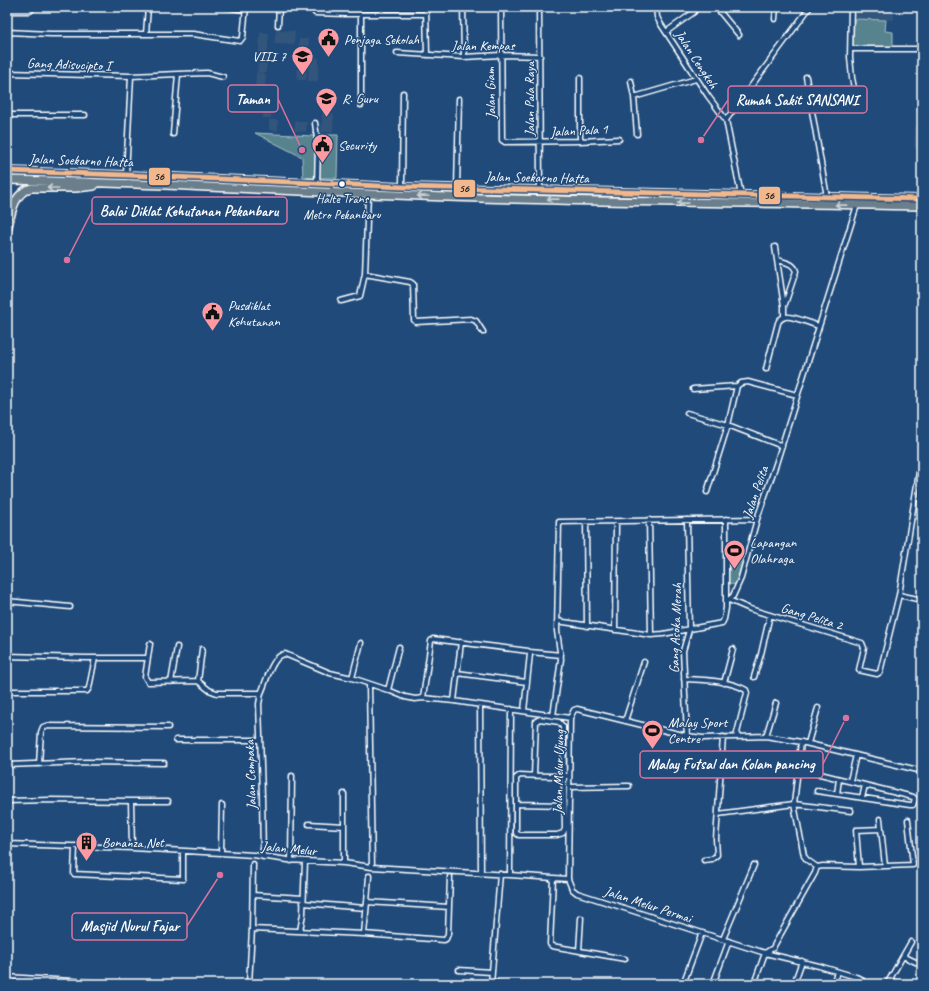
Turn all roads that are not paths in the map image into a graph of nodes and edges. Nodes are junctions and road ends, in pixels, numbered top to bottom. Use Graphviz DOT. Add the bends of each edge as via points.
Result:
graph roads {
  1 [pos="34,7"];
  2 [pos="148,7"];
  3 [pos="226,7"];
  4 [pos="279,7"];
  5 [pos="314,7"];
  6 [pos="346,7"];
  7 [pos="382,7"];
  8 [pos="426,7"];
  9 [pos="463,7"];
  10 [pos="501,7"];
  11 [pos="539,7"];
  12 [pos="656,7"];
  13 [pos="696,7"];
  14 [pos="716,7"];
  15 [pos="776,7"];
  16 [pos="810,7"];
  17 [pos="851,7"];
  18 [pos="246,9"];
  19 [pos="7,11"];
  20 [pos="382,13"];
  21 [pos="346,14"];
  22 [pos="361,14"];
  23 [pos="426,14"];
  24 [pos="775,19"];
  25 [pos="278,25"];
  26 [pos="7,32"];
  27 [pos="666,32"];
  28 [pos="146,34"];
  29 [pos="739,35"];
  30 [pos="850,49"];
  31 [pos="922,49"];
  32 [pos="397,53"];
  33 [pos="427,55"];
  34 [pos="501,55"];
  35 [pos="540,56"];
  36 [pos="464,57"];
  37 [pos="7,73"];
  38 [pos="178,74"];
  39 [pos="131,76"];
  40 [pos="223,77"];
  41 [pos="806,77"];
  42 [pos="580,78"];
  43 [pos="696,79"];
  44 [pos="631,81"];
  45 [pos="750,89"];
  46 [pos="403,93"];
  47 [pos="634,97"];
  48 [pos="459,99"];
  49 [pos="811,103"];
  50 [pos="360,105"];
  51 [pos="7,115"];
  52 [pos="85,115"];
  53 [pos="726,120"];
  54 [pos="315,123"];
  55 [pos="173,134"];
  56 [pos="637,134"];
  57 [pos="619,139"];
  58 [pos="580,141"];
  59 [pos="540,142"];
  60 [pos="7,171"];
  61 [pos="126,174"];
  62 [pos="7,180"];
  63 [pos="106,182"];
  64 [pos="280,182"];
  65 [pos="317,184"];
  66 [pos="402,187"];
  67 [pos="458,188"];
  68 [pos="280,190"];
  69 [pos="540,190"];
  70 [pos="368,194"];
  71 [pos="701,194"];
  72 [pos="741,195"];
  73 [pos="827,197"];
  74 [pos="922,199"];
  75 [pos="701,203"];
  76 [pos="857,205"];
  77 [pos="922,206"];
  78 [pos="7,231"];
  79 [pos="775,247"];
  80 [pos="778,260"];
  81 [pos="365,274"];
  82 [pos="341,301"];
  83 [pos="784,306"];
  84 [pos="784,317"];
  85 [pos="819,326"];
  86 [pos="483,332"];
  87 [pos="766,369"];
  88 [pos="737,386"];
  89 [pos="693,389"];
  90 [pos="797,395"];
  91 [pos="687,413"];
  92 [pos="728,425"];
  93 [pos="782,446"];
  94 [pos="922,454"];
  95 [pos="921,467"];
  96 [pos="707,492"];
  97 [pos="726,519"];
  98 [pos="758,519"];
  99 [pos="649,520"];
  100 [pos="687,520"];
  101 [pos="586,522"];
  102 [pos="616,522"];
  103 [pos="899,596"];
  104 [pos="7,600"];
  105 [pos="922,600"];
  106 [pos="727,601"];
  107 [pos="70,607"];
  108 [pos="770,615"];
  109 [pos="557,621"];
  110 [pos="587,626"];
  111 [pos="616,630"];
  112 [pos="689,630"];
  113 [pos="651,635"];
  114 [pos="461,642"];
  115 [pos="361,643"];
  116 [pos="150,644"];
  117 [pos="177,647"];
  118 [pos="399,647"];
  119 [pos="733,649"];
  120 [pos="202,650"];
  121 [pos="530,652"];
  122 [pos="560,655"];
  123 [pos="7,656"];
  124 [pos="95,658"];
  125 [pos="148,658"];
  126 [pos="644,662"];
  127 [pos="457,673"];
  128 [pos="754,676"];
  129 [pos="352,678"];
  130 [pos="684,680"];
  131 [pos="171,682"];
  132 [pos="198,682"];
  133 [pos="527,682"];
  134 [pos="724,683"];
  135 [pos="369,685"];
  136 [pos="388,690"];
  137 [pos="7,691"];
  138 [pos="261,693"];
  139 [pos="423,698"];
  140 [pos="454,701"];
  141 [pos="776,703"];
  142 [pos="480,705"];
  143 [pos="818,708"];
  144 [pos="511,709"];
  145 [pos="524,711"];
  146 [pos="553,716"];
  147 [pos="570,718"];
  148 [pos="625,721"];
  149 [pos="168,727"];
  150 [pos="686,736"];
  151 [pos="766,736"];
  152 [pos="736,737"];
  153 [pos="723,738"];
  154 [pos="176,740"];
  155 [pos="260,740"];
  156 [pos="801,742"];
  157 [pos="808,743"];
  158 [pos="856,755"];
  159 [pos="164,763"];
  160 [pos="39,764"];
  161 [pos="7,765"];
  162 [pos="922,771"];
  163 [pos="816,773"];
  164 [pos="292,776"];
  165 [pos="534,776"];
  166 [pos="564,776"];
  167 [pos="569,776"];
  168 [pos="839,779"];
  169 [pos="850,781"];
  170 [pos="865,785"];
  171 [pos="629,786"];
  172 [pos="569,787"];
  173 [pos="817,791"];
  174 [pos="344,794"];
  175 [pos="837,794"];
  176 [pos="862,798"];
  177 [pos="7,801"];
  178 [pos="131,801"];
  179 [pos="168,801"];
  180 [pos="516,804"];
  181 [pos="794,804"];
  182 [pos="222,805"];
  183 [pos="564,805"];
  184 [pos="851,811"];
  185 [pos="718,814"];
  186 [pos="880,819"];
  187 [pos="908,820"];
  188 [pos="309,824"];
  189 [pos="344,826"];
  190 [pos="881,828"];
  191 [pos="7,844"];
  192 [pos="75,846"];
  193 [pos="132,848"];
  194 [pos="183,851"];
  195 [pos="221,853"];
  196 [pos="263,857"];
  197 [pos="291,860"];
  198 [pos="704,860"];
  199 [pos="305,861"];
  200 [pos="344,863"];
  201 [pos="253,864"];
  202 [pos="754,865"];
  203 [pos="885,866"];
  204 [pos="372,867"];
  205 [pos="817,867"];
  206 [pos="859,867"];
  207 [pos="481,874"];
  208 [pos="500,874"];
  209 [pos="510,875"];
  210 [pos="369,876"];
  211 [pos="450,877"];
  212 [pos="553,878"];
  213 [pos="568,879"];
  214 [pos="252,895"];
  215 [pos="303,900"];
  216 [pos="367,902"];
  217 [pos="449,907"];
  218 [pos="366,908"];
  219 [pos="581,918"];
  220 [pos="252,929"];
  221 [pos="300,931"];
  222 [pos="702,932"];
  223 [pos="364,934"];
  224 [pos="723,939"];
  225 [pos="729,941"];
  226 [pos="910,942"];
  227 [pos="579,951"];
  228 [pos="765,953"];
  229 [pos="903,956"];
  230 [pos="625,959"];
  231 [pos="802,962"];
  232 [pos="922,965"];
  233 [pos="459,970"];
  234 [pos="491,972"];
  235 [pos="838,972"];
  236 [pos="7,977"];
  237 [pos="888,982"];
  238 [pos="491,983"];
  239 [pos="119,984"];
  240 [pos="249,984"];
  241 [pos="500,984"];
  242 [pos="683,984"];
  243 [pos="713,984"];
  244 [pos="754,984"];
  245 [pos="794,984"];
  246 [pos="833,984"];
  247 [pos="866,984"];
  248 [pos="898,984"];
  1 -- 19 [label="street" via="30,11"];
  2 -- 28 [label="street"];
  3 -- 18 [label="street"];
  4 -- 25 [label="street"];
  5 -- 21 [label="street" via="315,13"];
  6 -- 21 [label="street"];
  7 -- 20 [label="street"];
  8 -- 23 [label="street"];
  9 -- 36 [label="street"];
  10 -- 34 [label="street, Jalan Giam"];
  11 -- 35 [label="street, Jalan Pala Raya"];
  12 -- 27 [label="street, Jalan Cengkeh"];
  13 -- 27 [label="street" via="694,12"];
  14 -- 29 [label="street"];
  15 -- 24 [label="street"];
  16 -- 45 [label="street"];
  17 -- 30 [label="street"];
  18 -- 28 [label="street" via="240,41 193,34"];
  20 -- 22 [label="street"];
  20 -- 23 [label="street"];
  21 -- 22 [label="street"];
  22 -- 50 [label="street"];
  23 -- 33 [label="street"];
  26 -- 28 [label="street"];
  27 -- 43 [label="street, Jalan Cengkeh"];
  30 -- 31 [label="street"];
  30 -- 49 [label="street" via="856,98"];
  32 -- 33 [label="street, Jalan Kempas"];
  33 -- 36 [label="street, Jalan Kempas"];
  34 -- 35 [label="street, Jalan Kempas"];
  34 -- 36 [label="street, Jalan Kempas"];
  34 -- 59 [label="street, Jalan Giam" via="502,140"];
  35 -- 59 [label="street, Jalan Pala Raya"];
  37 -- 39 [label="street, Gang Adisucipto I"];
  38 -- 39 [label="street, Gang Adisucipto I"];
  38 -- 40 [label="street, Gang Adisucipto I" via="206,73"];
  38 -- 55 [label="street"];
  39 -- 61 [label="street"];
  41 -- 49 [label="street"];
  42 -- 58 [label="street"];
  43 -- 47 [label="street"];
  43 -- 53 [label="street, Jalan Cengkeh"];
  44 -- 47 [label="street"];
  45 -- 49 [label="street" via="763,105"];
  45 -- 53 [label="street"];
  46 -- 66 [label="street"];
  47 -- 56 [label="street"];
  48 -- 67 [label="street"];
  49 -- 73 [label="street"];
  51 -- 52 [label="street"];
  53 -- 72 [label="street"];
  54 -- 65 [label="street" via="318,146"];
  57 -- 58 [label="street, Jalan Pala 1"];
  58 -- 59 [label="street, Jalan Pala 1"];
  59 -- 69 [label="street, Jalan Pala Raya"];
  60 -- 61 [label="main road, Jalan Soekarno Hatta"];
  61 -- 64 [label="main road, Jalan Soekarno Hatta"];
  62 -- 63 [label="main road, Jalan Soekarno Hatta"];
  63 -- 68 [label="main road, Jalan Soekarno Hatta"];
  63 -- 78 [label="main road, one-way" via="76,188 24,190 13,207"];
  64 -- 65 [label="main road, Jalan Soekarno Hatta"];
  64 -- 68 [label="main road"];
  65 -- 66 [label="main road, Jalan Soekarno Hatta"];
  66 -- 67 [label="main road, Jalan Soekarno Hatta"];
  67 -- 69 [label="main road, Jalan Soekarno Hatta"];
  68 -- 70 [label="main road, Jalan Soekarno Hatta"];
  69 -- 71 [label="main road, Jalan Soekarno Hatta"];
  75 -- 70 [label="main road, Jalan Soekarno Hatta, one-way"];
  70 -- 81 [label="street"];
  71 -- 72 [label="main road, Jalan Soekarno Hatta"];
  71 -- 75 [label="main road"];
  72 -- 73 [label="main road, Jalan Soekarno Hatta"];
  73 -- 74 [label="main road, Jalan Soekarno Hatta"];
  76 -- 75 [label="main road, Jalan Soekarno Hatta, one-way"];
  76 -- 77 [label="main road, Jalan Soekarno Hatta"];
  76 -- 85 [label="street, Jalan Pelita"];
  79 -- 80 [label="street"];
  80 -- 83 [label="street"];
  80 -- 83 [label="street" via="792,265 796,270"];
  81 -- 82 [label="street" via="360,296"];
  81 -- 86 [label="street" via="413,284 416,322 471,319 476,321"];
  83 -- 84 [label="street"];
  84 -- 85 [label="street"];
  84 -- 87 [label="street" via="778,323"];
  85 -- 90 [label="street, Jalan Pelita"];
  88 -- 89 [label="street"];
  88 -- 90 [label="street" via="748,382"];
  88 -- 92 [label="street"];
  90 -- 93 [label="street, Jalan Pelita"];
  91 -- 92 [label="street"];
  92 -- 93 [label="street"];
  92 -- 96 [label="street"];
  93 -- 98 [label="street, Jalan Pelita"];
  94 -- 95 [label="street"];
  95 -- 103 [label="street"];
  97 -- 98 [label="street"];
  97 -- 100 [label="street"];
  97 -- 106 [label="street"];
  98 -- 106 [label="street, Jalan Pelita" via="741,578 733,596"];
  99 -- 100 [label="street"];
  99 -- 102 [label="street"];
  99 -- 113 [label="street"];
  100 -- 112 [label="street, Gang Asoka Merah"];
  101 -- 102 [label="street"];
  101 -- 109 [label="street" via="559,523"];
  101 -- 110 [label="street"];
  102 -- 111 [label="street"];
  103 -- 105 [label="street"];
  103 -- 108 [label="street, Gang Pelita 2" via="880,672 877,674 858,670 864,648 862,643"];
  104 -- 107 [label="street"];
  106 -- 108 [label="street, Gang Pelita 2"];
  106 -- 112 [label="street, Jalan Pelita" via="722,623"];
  108 -- 128 [label="street"];
  109 -- 110 [label="street, Jalan Pelita"];
  109 -- 122 [label="street"];
  110 -- 111 [label="street, Jalan Pelita"];
  111 -- 113 [label="street, Jalan Pelita"];
  112 -- 113 [label="street, Jalan Pelita"];
  112 -- 130 [label="street, Gang Asoka Merah" via="683,651"];
  114 -- 121 [label="street"];
  114 -- 127 [label="street"];
  114 -- 139 [label="street" via="437,639 431,641"];
  115 -- 129 [label="street"];
  116 -- 125 [label="street"];
  117 -- 131 [label="street"];
  118 -- 136 [label="street"];
  119 -- 134 [label="street"];
  120 -- 132 [label="street"];
  121 -- 122 [label="street"];
  121 -- 133 [label="street"];
  122 -- 146 [label="street"];
  123 -- 124 [label="street"];
  124 -- 125 [label="street"];
  124 -- 137 [label="street" via="87,691"];
  125 -- 131 [label="street" via="146,681"];
  126 -- 148 [label="street"];
  127 -- 133 [label="street"];
  127 -- 140 [label="street"];
  129 -- 135 [label="street"];
  129 -- 138 [label="street, Jalan Cempaka" via="330,673 281,654 273,664"];
  130 -- 134 [label="street"];
  130 -- 150 [label="street, Gang Asoka Merah"];
  131 -- 132 [label="street"];
  132 -- 138 [label="street" via="217,693"];
  133 -- 145 [label="street"];
  134 -- 152 [label="street" via="747,691"];
  135 -- 136 [label="street"];
  135 -- 204 [label="street"];
  136 -- 139 [label="street" via="411,699"];
  138 -- 155 [label="street, Jalan Cempaka"];
  139 -- 140 [label="street"];
  140 -- 142 [label="street"];
  141 -- 151 [label="street"];
  142 -- 144 [label="street"];
  142 -- 207 [label="street"];
  143 -- 157 [label="street"];
  144 -- 145 [label="street"];
  144 -- 209 [label="street"];
  145 -- 146 [label="street"];
  146 -- 147 [label="street"];
  147 -- 148 [label="street, Jalan Melur Ujung" via="577,709"];
  147 -- 167 [label="street, Jalan Melur Ujung"];
  148 -- 150 [label="street, Jalan Melur Ujung"];
  149 -- 160 [label="street" via="46,726 41,732"];
  150 -- 153 [label="street, Jalan Melur Ujung"];
  151 -- 152 [label="street, Jalan Melur Ujung"];
  151 -- 156 [label="street, Jalan Melur Ujung"];
  152 -- 153 [label="street, Jalan Melur Ujung"];
  153 -- 185 [label="street"];
  154 -- 155 [label="street"];
  155 -- 196 [label="street, Jalan Cempaka"];
  156 -- 157 [label="street, Jalan Melur Ujung"];
  156 -- 181 [label="street"];
  157 -- 158 [label="street, Jalan Melur Ujung"];
  158 -- 162 [label="street, Jalan Melur Ujung"];
  158 -- 169 [label="street"];
  159 -- 160 [label="street"];
  160 -- 161 [label="street"];
  163 -- 168 [label="street"];
  164 -- 197 [label="street"];
  165 -- 166 [label="street"];
  165 -- 166 [label="street" via="536,721 540,719 563,725"];
  165 -- 180 [label="street" via="520,775 516,778"];
  166 -- 167 [label="street"];
  166 -- 183 [label="street"];
  167 -- 172 [label="street, Jalan Melur Ujung"];
  168 -- 169 [label="street"];
  168 -- 175 [label="street"];
  169 -- 170 [label="street"];
  170 -- 176 [label="street"];
  170 -- 176 [label="street" via="913,797 915,802 910,805"];
  171 -- 172 [label="street"];
  172 -- 213 [label="street, Jalan Melur Ujung"];
  173 -- 175 [label="street"];
  174 -- 189 [label="street"];
  175 -- 176 [label="street"];
  177 -- 178 [label="street"];
  178 -- 179 [label="street"];
  178 -- 193 [label="street"];
  180 -- 183 [label="street"];
  180 -- 183 [label="street" via="518,835 561,834 564,829"];
  181 -- 184 [label="street"];
  181 -- 185 [label="street"];
  181 -- 205 [label="street" via="804,856"];
  182 -- 195 [label="street"];
  185 -- 198 [label="street" via="717,855"];
  186 -- 190 [label="street"];
  187 -- 203 [label="street" via="913,864"];
  188 -- 189 [label="street"];
  189 -- 200 [label="street"];
  190 -- 203 [label="street"];
  190 -- 206 [label="street" via="856,830"];
  191 -- 192 [label="street, Jalan Melur"];
  192 -- 193 [label="street, Jalan Melur"];
  192 -- 194 [label="street" via="74,874 161,879 183,879"];
  193 -- 194 [label="street, Jalan Melur"];
  194 -- 195 [label="street, Jalan Melur"];
  195 -- 196 [label="street, Jalan Melur"];
  196 -- 197 [label="street, Jalan Melur"];
  197 -- 199 [label="street, Jalan Melur"];
  199 -- 200 [label="street, Jalan Melur"];
  199 -- 215 [label="street"];
  200 -- 204 [label="street, Jalan Melur"];
  201 -- 214 [label="street"];
  202 -- 224 [label="street"];
  203 -- 206 [label="street"];
  204 -- 207 [label="street, Jalan Melur"];
  205 -- 206 [label="street"];
  205 -- 228 [label="street" via="773,948"];
  207 -- 208 [label="street, Jalan Melur"];
  208 -- 209 [label="street, Jalan Melur"];
  208 -- 234 [label="street"];
  209 -- 212 [label="street, Jalan Melur"];
  210 -- 216 [label="street"];
  211 -- 217 [label="street"];
  212 -- 213 [label="street, Jalan Melur"];
  212 -- 227 [label="street" via="549,943 552,946"];
  213 -- 222 [label="street, Jalan Melur Permai" via="572,889 577,893"];
  214 -- 215 [label="street"];
  214 -- 220 [label="street"];
  215 -- 218 [label="street"];
  215 -- 221 [label="street"];
  216 -- 217 [label="street"];
  216 -- 218 [label="street"];
  217 -- 223 [label="street" via="448,934 444,940"];
  218 -- 223 [label="street"];
  219 -- 227 [label="street"];
  220 -- 221 [label="street"];
  220 -- 240 [label="street"];
  221 -- 223 [label="street"];
  222 -- 224 [label="street, Jalan Melur Permai"];
  222 -- 242 [label="street"];
  224 -- 225 [label="street, Jalan Melur Permai"];
  225 -- 228 [label="street, Jalan Melur Permai"];
  225 -- 243 [label="street"];
  226 -- 229 [label="street"];
  227 -- 230 [label="street"];
  228 -- 231 [label="street, Jalan Melur Permai"];
  228 -- 244 [label="street"];
  229 -- 232 [label="street"];
  229 -- 237 [label="street"];
  231 -- 235 [label="street, Jalan Melur Permai"];
  231 -- 245 [label="street"];
  233 -- 234 [label="street"];
  234 -- 238 [label="street"];
  235 -- 246 [label="street"];
  235 -- 247 [label="street" via="861,979"];
  236 -- 239 [label="street"];
  237 -- 248 [label="street"];
  238 -- 241 [label="street"];
}
